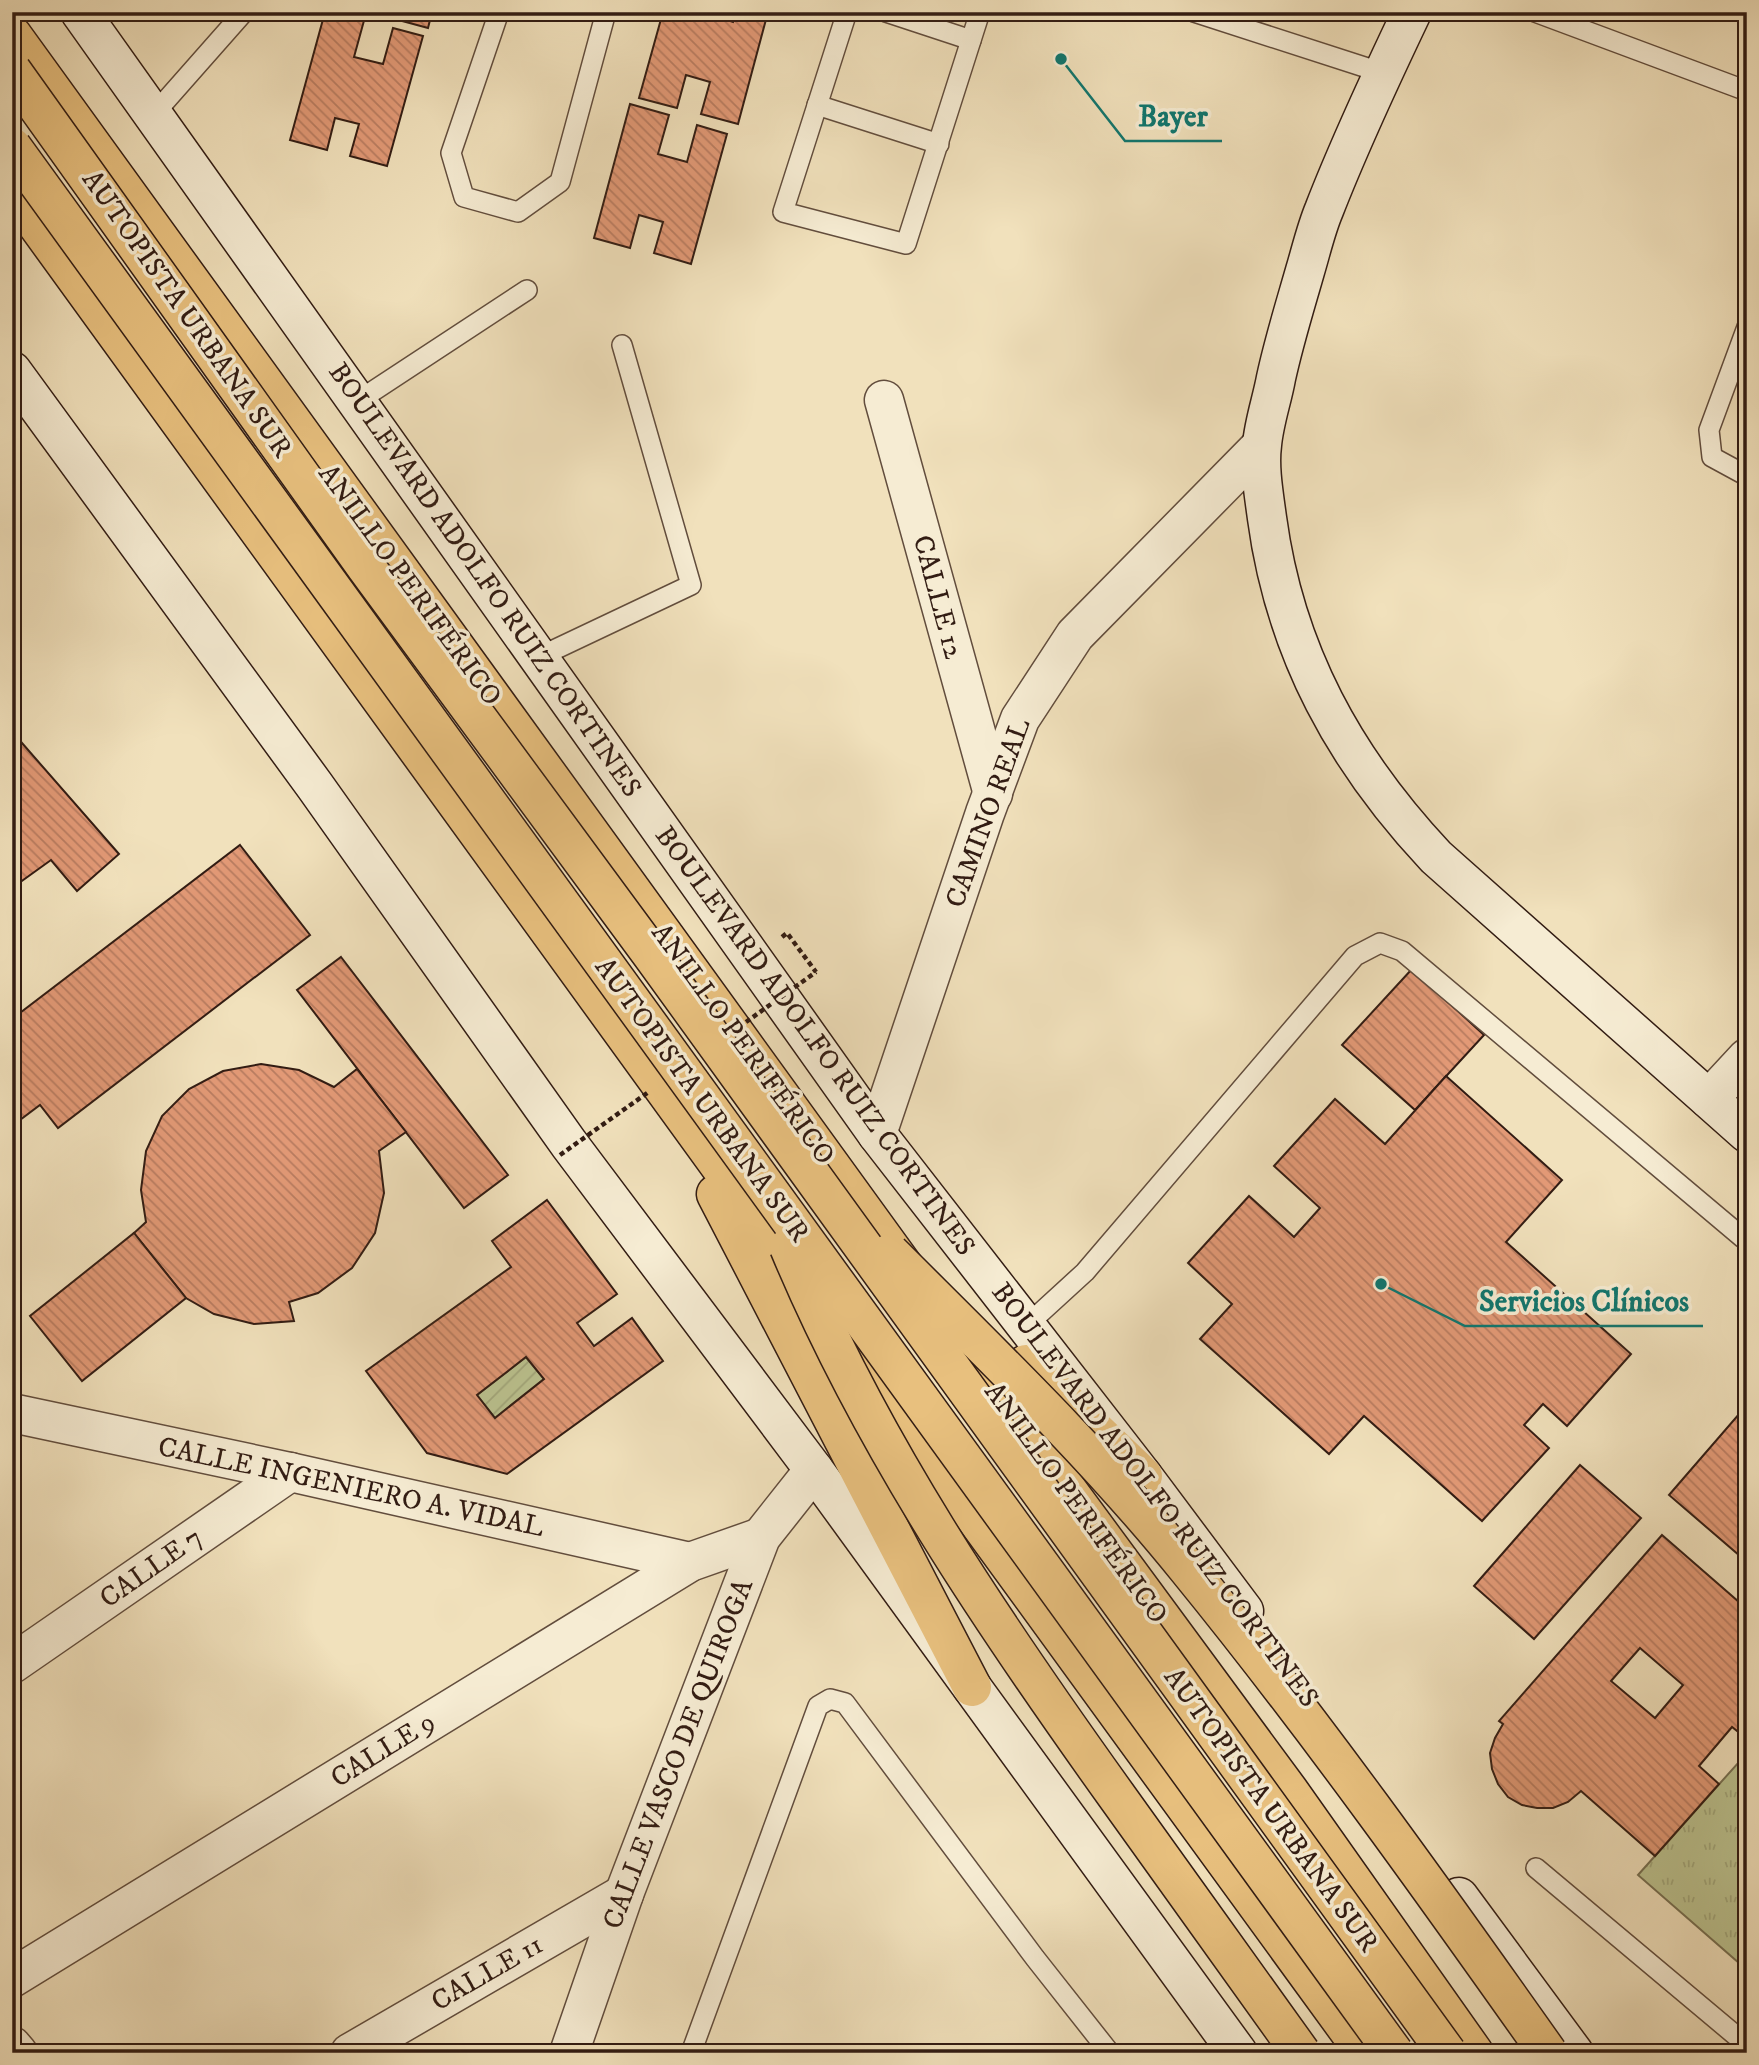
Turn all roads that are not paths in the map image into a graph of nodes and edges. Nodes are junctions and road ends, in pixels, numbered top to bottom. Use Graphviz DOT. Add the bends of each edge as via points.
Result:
graph roads {
  1 [pos="80,12"];
  2 [pos="244,12"];
  3 [pos="499,12"];
  4 [pos="606,12"];
  5 [pos="847,12"];
  6 [pos="886,12"];
  7 [pos="980,12"];
  8 [pos="1194,12"];
  9 [pos="1412,12"];
  10 [pos="1535,12"];
  11 [pos="971,40"];
  12 [pos="15,51"];
  13 [pos="1383,74"];
  14 [pos="1747,90"];
  15 [pos="817,105"];
  16 [pos="154,114"];
  17 [pos="939,144"];
  18 [pos="12,147"];
  19 [pos="12,190"];
  20 [pos="527,289"];
  21 [pos="1747,327"];
  22 [pos="622,345"];
  23 [pos="12,371"];
  24 [pos="884,400"];
  25 [pos="358,401"];
  26 [pos="1261,446"];
  27 [pos="1747,476"];
  28 [pos="539,657"];
  29 [pos="993,794"];
  30 [pos="1747,1058"];
  31 [pos="659,1083"];
  32 [pos="1709,1099"];
  33 [pos="1747,1133"];
  34 [pos="877,1134"];
  35 [pos="804,1166"];
  36 [pos="761,1181"];
  37 [pos="862,1208"];
  38 [pos="1747,1234"];
  39 [pos="1026,1326"];
  40 [pos="12,1413"];
  41 [pos="814,1470"];
  42 [pos="290,1472"];
  43 [pos="1143,1476"];
  44 [pos="761,1537"];
  45 [pos="690,1562"];
  46 [pos="12,1664"];
  47 [pos="972,1687"];
  48 [pos="1536,1868"];
  49 [pos="624,1894"];
  50 [pos="12,1978"];
  51 [pos="1559,2043"];
  52 [pos="1747,2045"];
  53 [pos="12,2046"];
  54 [pos="18,2053"];
  55 [pos="350,2053"];
  56 [pos="569,2053"];
  57 [pos="691,2053"];
  58 [pos="1110,2053"];
  59 [pos="1238,2053"];
  60 [pos="1301,2053"];
  61 [pos="1365,2053"];
  62 [pos="1394,2053"];
  63 [pos="1447,2053"];
  64 [pos="1474,2053"];
  65 [pos="1601,2053"];
  1 -- 16 [label="main road, BOULEVARD ADOLFO RUIZ CORTINES"];
  2 -- 16 [label="lane"];
  3 -- 4 [label="lane" via="452,153 464,197 518,212 560,182"];
  5 -- 15 [label="lane"];
  6 -- 11 [label="lane"];
  7 -- 11 [label="lane"];
  8 -- 13 [label="lane"];
  9 -- 13 [label="main road"];
  10 -- 14 [label="lane"];
  11 -- 17 [label="lane"];
  12 -- 35 [label="highway, AUTOPISTA URBANA SUR, bridge" via="366,567"];
  12 -- 37 [label="highway, ANILLO PERIFÉRICO"];
  13 -- 26 [label="main road" via="1323,212 1283,345"];
  15 -- 17 [label="lane"];
  15 -- 17 [label="lane" via="783,212 906,244"];
  16 -- 25 [label="main road, BOULEVARD ADOLFO RUIZ CORTINES"];
  18 -- 36 [label="highway, AUTOPISTA URBANA SUR, bridge"];
  19 -- 31 [label="highway"];
  20 -- 25 [label="lane"];
  21 -- 27 [label="lane" via="1709,430 1712,457"];
  22 -- 28 [label="lane" via="691,585"];
  23 -- 41 [label="main road" via="307,774 569,1144"];
  24 -- 29 [label="main road, CALLE 12"];
  25 -- 28 [label="main road, BOULEVARD ADOLFO RUIZ CORTINES"];
  26 -- 29 [label="main road, CAMINO REAL" via="1075,635 1020,719"];
  26 -- 32 [label="main road" via="1271,546 1297,642 1340,734 1369,777 1436,857"];
  28 -- 34 [label="main road, BOULEVARD ADOLFO RUIZ CORTINES"];
  29 -- 34 [label="main road, CAMINO REAL"];
  30 -- 32 [label="main road"];
  31 -- 47 [label="highway"];
  31 -- 61 [label="highway"];
  32 -- 33 [label="main road"];
  34 -- 39 [label="main road, BOULEVARD ADOLFO RUIZ CORTINES"];
  35 -- 51 [label="highway, bridge" via="1058,1423 1188,1568"];
  35 -- 63 [label="highway, AUTOPISTA URBANA SUR, bridge"];
  36 -- 60 [label="highway, bridge" via="833,1343 962,1572"];
  36 -- 62 [label="highway, AUTOPISTA URBANA SUR, bridge"];
  37 -- 43 [label="highway"];
  37 -- 64 [label="highway, ANILLO PERIFÉRICO" via="1289,1791"];
  38 -- 39 [label="lane" via="1743,1238 1402,951 1380,943 1355,956 1085,1272"];
  39 -- 43 [label="main road, BOULEVARD ADOLFO RUIZ CORTINES"];
  40 -- 42 [label="main road, CALLE INGENIERO A. VIDAL"];
  41 -- 44 [label="main road, CALLE VASCO DE QUIROGA"];
  41 -- 47 [label="main road"];
  42 -- 45 [label="main road, CALLE INGENIERO A. VIDAL"];
  42 -- 46 [label="main road, CALLE 7"];
  43 -- 51 [label="main road, BOULEVARD ADOLFO RUIZ CORTINES"];
  44 -- 45 [label="main road, CALLE 9"];
  44 -- 49 [label="main road, CALLE VASCO DE QUIROGA"];
  45 -- 50 [label="main road, CALLE 9"];
  47 -- 59 [label="main road"];
  48 -- 52 [label="lane"];
  49 -- 55 [label="main road, CALLE 11"];
  49 -- 56 [label="main road, CALLE VASCO DE QUIROGA"];
  51 -- 65 [label="main road"];
  53 -- 54 [label="main road"];
  57 -- 58 [label="lane" via="818,1706 830,1699 845,1703"];
}
